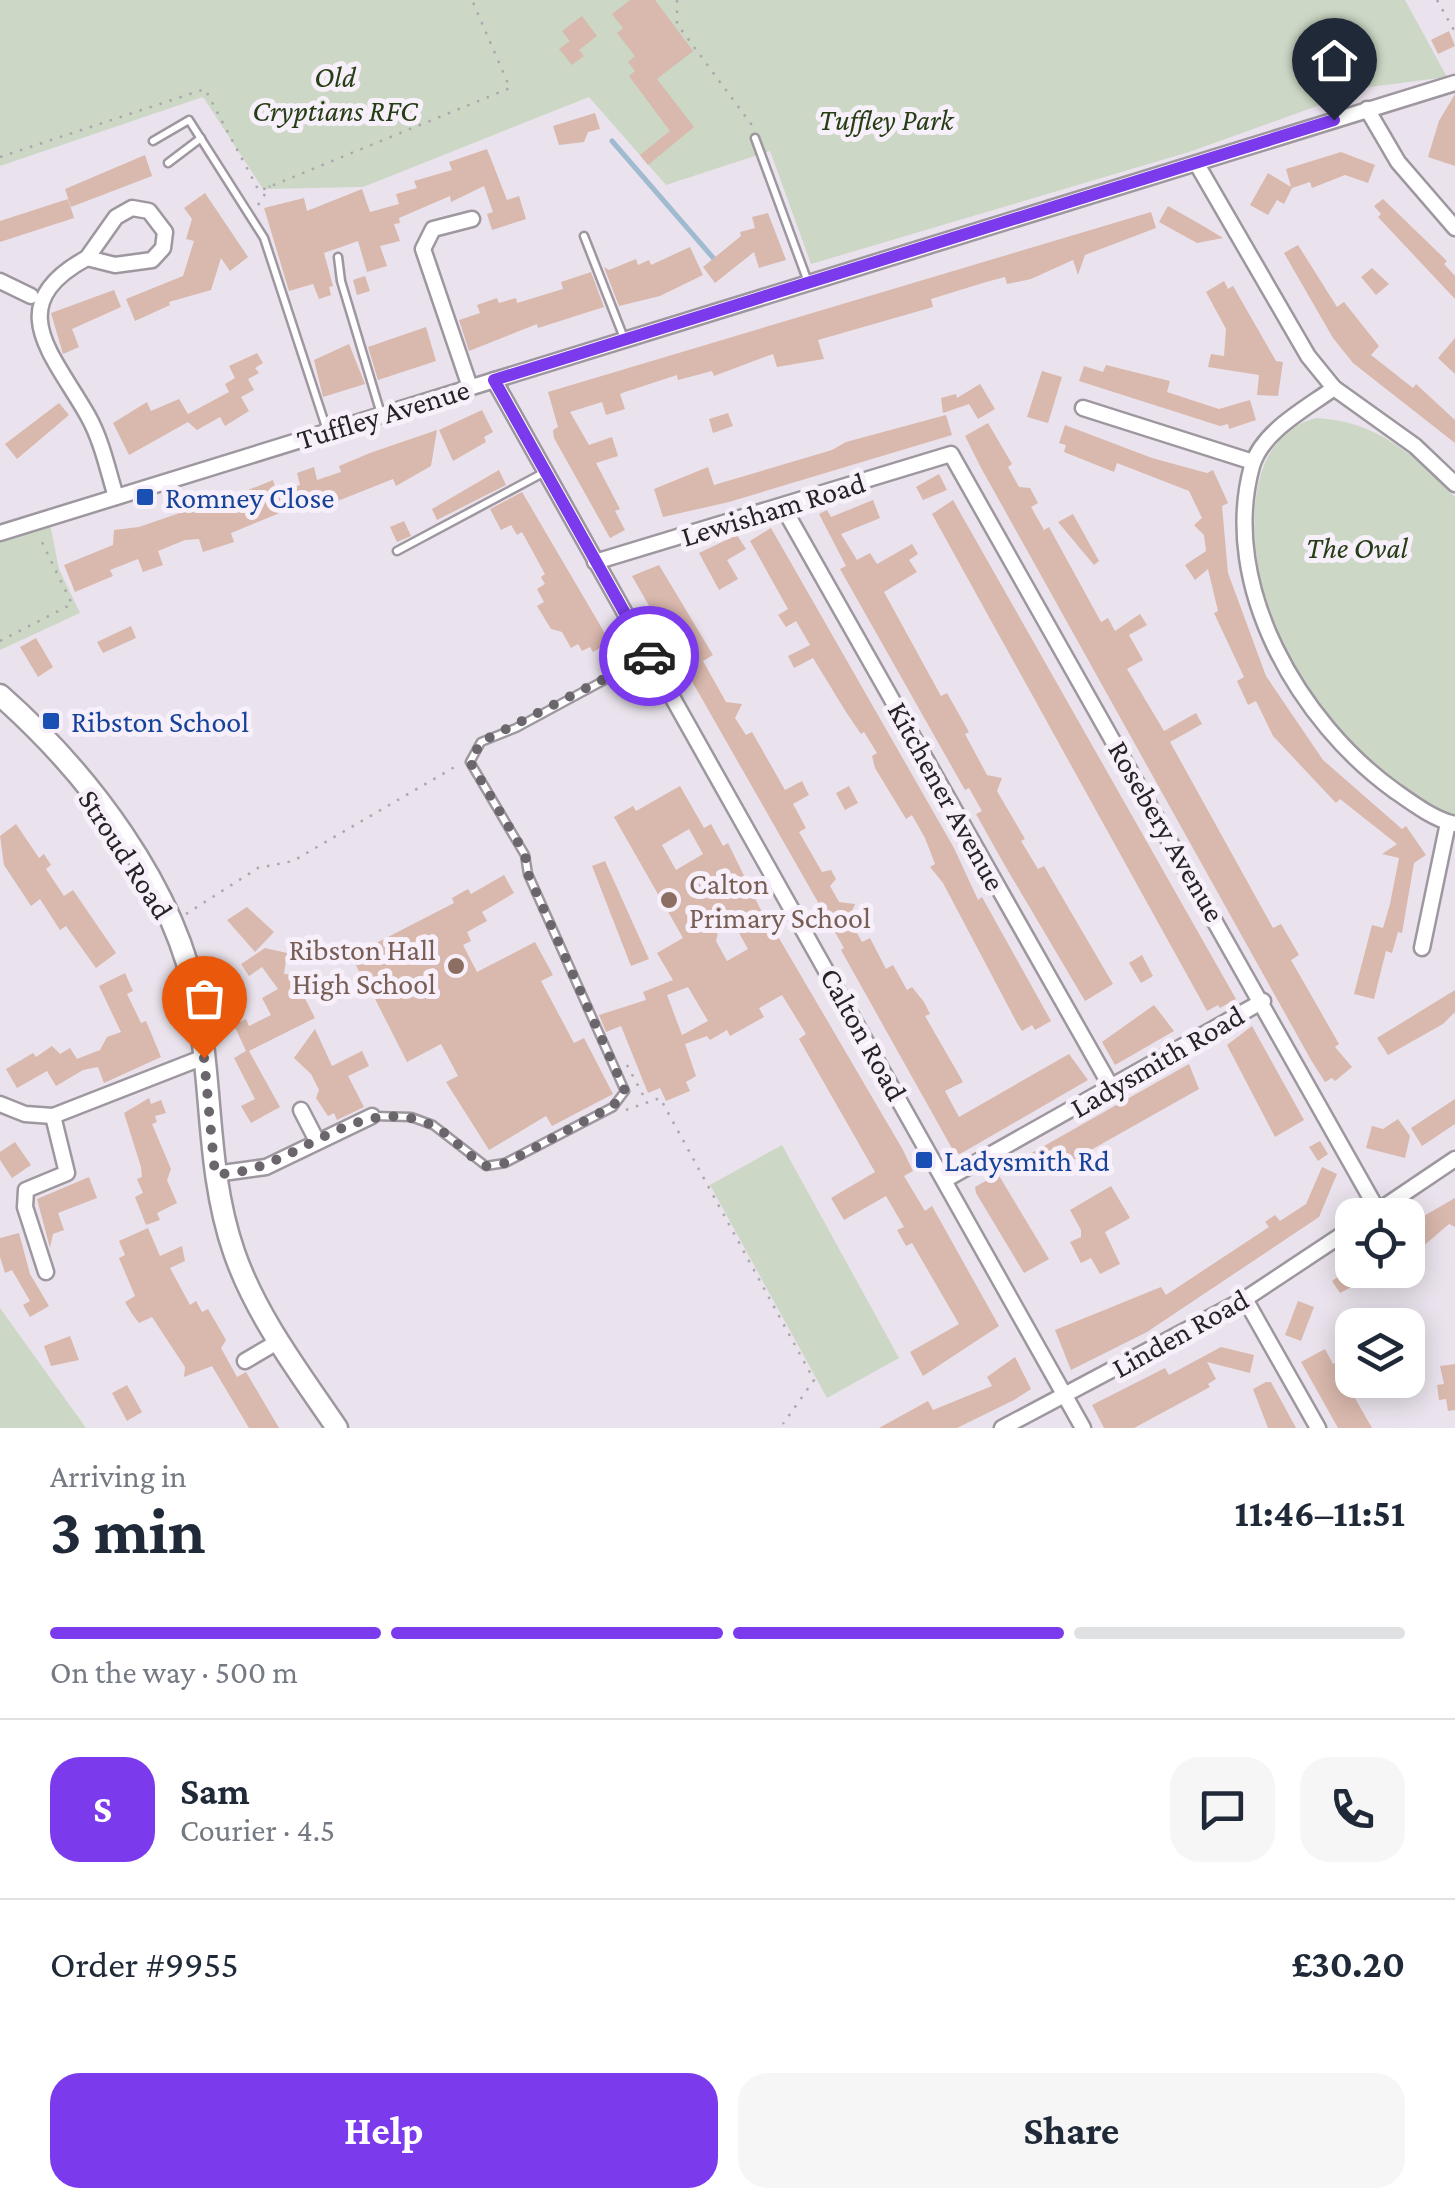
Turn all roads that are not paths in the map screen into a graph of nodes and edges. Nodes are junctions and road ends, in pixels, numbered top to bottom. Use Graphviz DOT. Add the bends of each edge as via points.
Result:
graph roads {
  1 [pos="1455,84"];
  2 [pos="1367,109"];
  3 [pos="202,138"];
  4 [pos="756,138"];
  5 [pos="153,142"];
  6 [pos="168,163"];
  7 [pos="1198,166"];
  8 [pos="472,219"];
  9 [pos="1455,228"];
  10 [pos="584,236"];
  11 [pos="338,256"];
  12 [pos="86,258"];
  13 [pos="0,281"];
  14 [pos="809,285"];
  15 [pos="31,296"];
  16 [pos="625,340"];
  17 [pos="494,380"];
  18 [pos="470,387"];
  19 [pos="1334,388"];
  20 [pos="1082,408"];
  21 [pos="381,415"];
  22 [pos="328,432"];
  23 [pos="952,454"];
  24 [pos="1252,462"];
  25 [pos="544,472"];
  26 [pos="1455,484"];
  27 [pos="116,497"];
  28 [pos="784,507"];
  29 [pos="0,533"];
  30 [pos="397,551"];
  31 [pos="595,562"];
  32 [pos="650,655"];
  33 [pos="0,695"];
  34 [pos="1452,824"];
  35 [pos="1422,948"];
  36 [pos="1263,1001"];
  37 [pos="204,1058"];
  38 [pos="1110,1085"];
  39 [pos="0,1104"];
  40 [pos="301,1110"];
  41 [pos="54,1116"];
  42 [pos="372,1116"];
  43 [pos="317,1142"];
  44 [pos="1455,1159"];
  45 [pos="215,1174"];
  46 [pos="945,1180"];
  47 [pos="1367,1198"];
  48 [pos="1397,1198"];
  49 [pos="1335,1239"];
  50 [pos="46,1272"];
  51 [pos="1245,1299"];
  52 [pos="279,1342"];
  53 [pos="245,1361"];
  54 [pos="1066,1396"];
  55 [pos="338,1428"];
  56 [pos="1002,1428"];
  57 [pos="1083,1428"];
  58 [pos="1318,1428"];
  1 -- 2 [label="street, Tuffley Avenue"];
  2 -- 7 [label="street, Tuffley Avenue"];
  2 -- 9 [label="street" via="1398,162"];
  3 -- 5 [label="lane" via="188,120"];
  3 -- 6 [label="lane"];
  3 -- 22 [label="lane" via="264,238"];
  4 -- 14 [label="lane"];
  7 -- 14 [label="street, Tuffley Avenue"];
  7 -- 19 [label="street" via="1308,356"];
  8 -- 18 [label="street" via="433,229 422,249"];
  10 -- 16 [label="lane"];
  11 -- 21 [label="lane"];
  12 -- 12 [label="street" via="116,217 132,208 149,211 165,232 164,248 152,260 115,265"];
  12 -- 15 [label="street" via="61,268"];
  13 -- 15 [label="street"];
  14 -- 16 [label="street, Tuffley Avenue"];
  15 -- 27 [label="street" via="26,313 34,349 88,416"];
  16 -- 17 [label="street, Tuffley Avenue"];
  17 -- 18 [label="street, Tuffley Avenue"];
  17 -- 25 [label="street, Calton Road"];
  18 -- 21 [label="street, Tuffley Avenue"];
  19 -- 24 [label="street" via="1274,432"];
  19 -- 26 [label="street"];
  20 -- 24 [label="street"];
  21 -- 22 [label="street, Tuffley Avenue"];
  22 -- 27 [label="street, Tuffley Avenue"];
  23 -- 28 [label="street, Lewisham Road"];
  23 -- 36 [label="street, Rosebery Avenue"];
  24 -- 34 [label="street" via="1244,524 1252,583 1270,635 1329,733 1365,770"];
  25 -- 30 [label="lane"];
  25 -- 31 [label="street, Calton Road"];
  27 -- 29 [label="street, Tuffley Avenue"];
  28 -- 31 [label="street, Lewisham Road"];
  28 -- 38 [label="street, Kitchener Avenue"];
  31 -- 32 [label="street, Calton Road"];
  32 -- 42 [label="lane" via="481,742 470,762 525,854 528,874 625,1091 613,1106 506,1163 486,1166 433,1125"];
  32 -- 46 [label="street, Calton Road"];
  33 -- 37 [label="main road, Stroud Road" via="98,803 172,923 196,998"];
  34 -- 35 [label="street"];
  36 -- 38 [label="street, Ladysmith Road"];
  36 -- 47 [label="street, Rosebery Avenue"];
  37 -- 41 [label="street"];
  37 -- 45 [label="main road, Stroud Road"];
  38 -- 46 [label="street, Ladysmith Road"];
  39 -- 41 [label="street"];
  40 -- 43 [label="street"];
  41 -- 50 [label="street" via="67,1173 26,1190 25,1207"];
  42 -- 43 [label="street"];
  43 -- 45 [label="street" via="252,1172"];
  44 -- 48 [label="street"];
  45 -- 52 [label="main road, Stroud Road" via="233,1250"];
  46 -- 54 [label="street, Calton Road"];
  49 -- 51 [label="street, Linden Road"];
  51 -- 54 [label="street, Linden Road"];
  51 -- 58 [label="street"];
  52 -- 53 [label="street"];
  52 -- 55 [label="main road, Stroud Road"];
  54 -- 56 [label="street, Linden Road"];
  54 -- 57 [label="street, Calton Road"];
}
